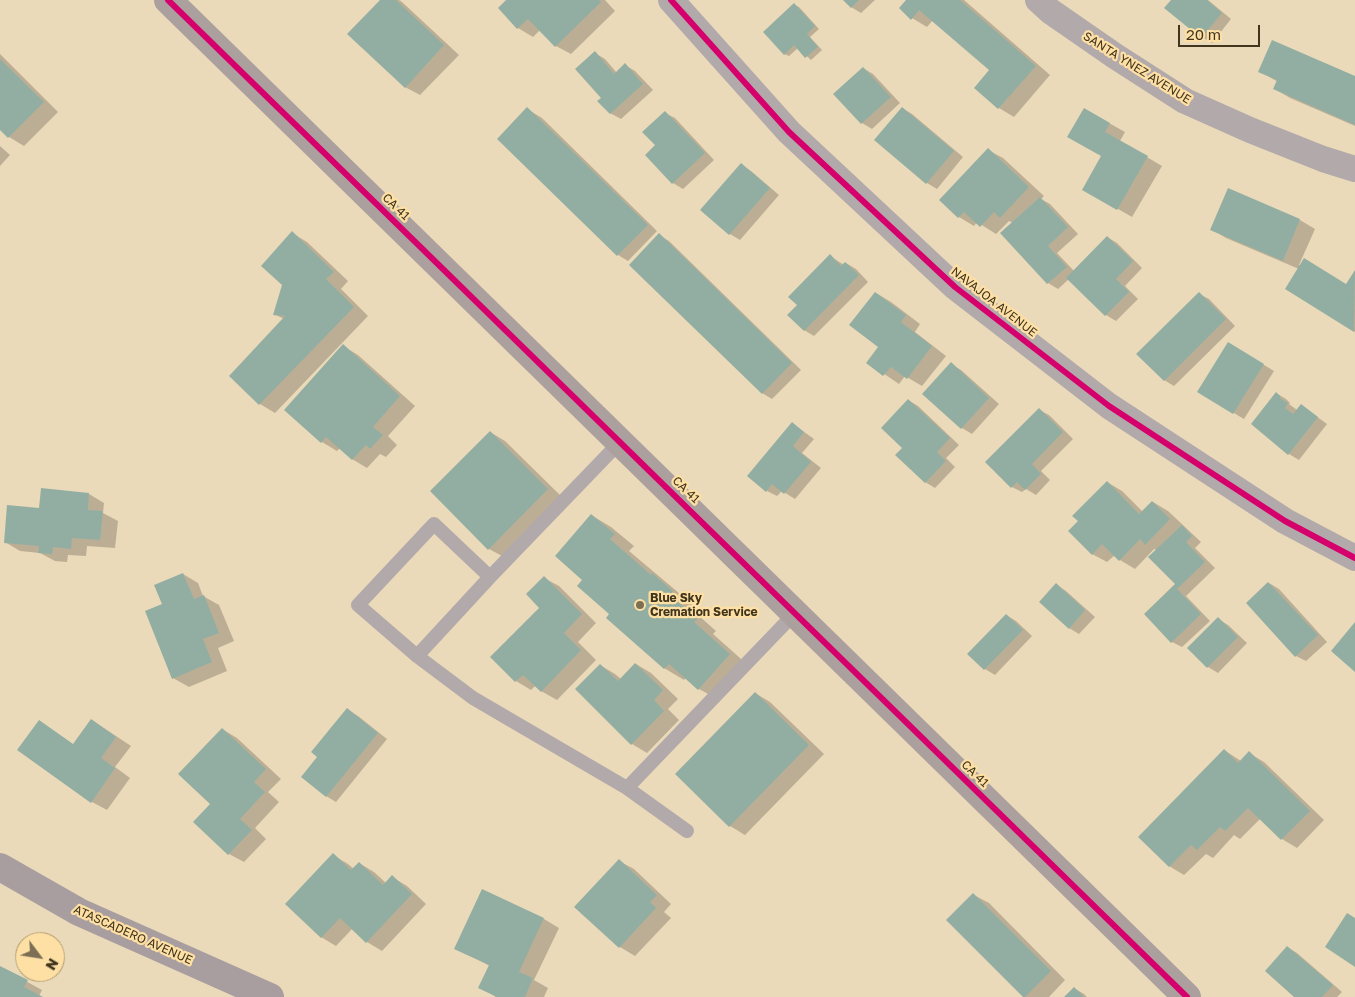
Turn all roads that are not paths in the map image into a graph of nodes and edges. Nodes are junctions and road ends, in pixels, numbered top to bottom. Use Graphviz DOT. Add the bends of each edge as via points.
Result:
graph roads {
  1 [pos="168,0"];
  2 [pos="671,0"];
  3 [pos="1038,0"];
  4 [pos="1355,169"];
  5 [pos="620,442"];
  6 [pos="1355,558"];
  7 [pos="490,577"];
  8 [pos="795,613"];
  9 [pos="417,656"];
  10 [pos="627,788"];
  11 [pos="686,830"];
  12 [pos="0,866"];
  13 [pos="270,997"];
  14 [pos="1187,997"];
  1 -- 5 [label="main road, CA 41 / CA 41"];
  2 -- 6 [label="street, NAVAJOA AVENUE" via="789,132 955,287 1109,406 1285,521"];
  3 -- 4 [label="street, SANTA YNEZ AVENUE" via="1114,56 1185,100 1250,130"];
  5 -- 7 [label="lane"];
  5 -- 8 [label="main road, CA 41 / CA 41"];
  7 -- 9 [label="lane"];
  7 -- 9 [label="lane" via="434,524 358,605"];
  8 -- 10 [label="lane"];
  8 -- 14 [label="main road, CA 41 / CA 41"];
  9 -- 10 [label="lane" via="473,698"];
  10 -- 11 [label="lane"];
  12 -- 13 [label="main road, ATASCADERO AVENUE" via="79,912"];
}
